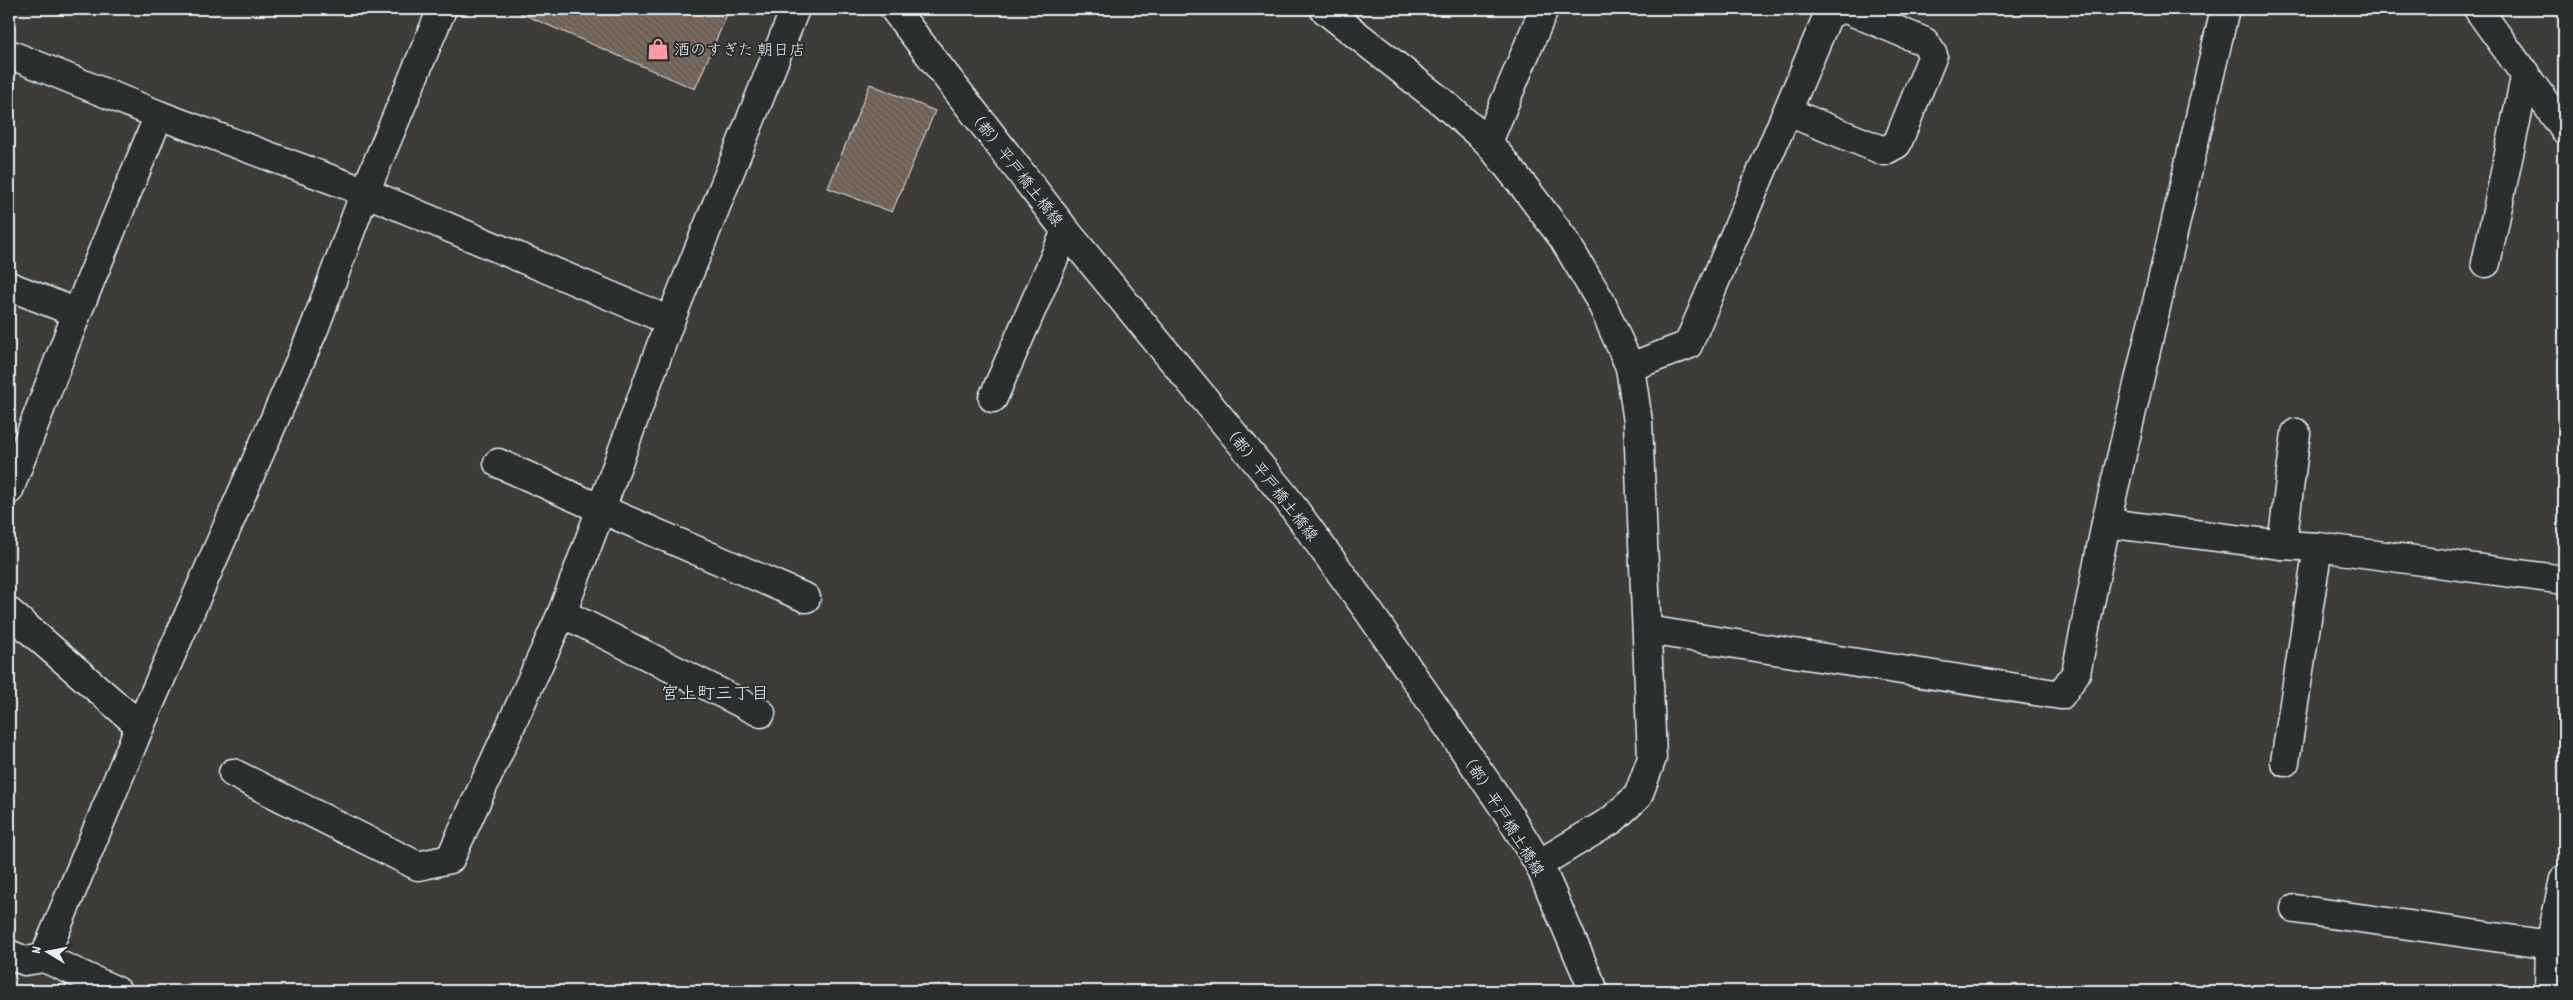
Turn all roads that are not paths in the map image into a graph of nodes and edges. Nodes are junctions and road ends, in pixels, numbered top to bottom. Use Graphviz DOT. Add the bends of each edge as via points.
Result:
graph roads {
  1 [pos="442,9"];
  2 [pos="795,9"];
  3 [pos="894,9"];
  4 [pos="1324,9"];
  5 [pos="1544,9"];
  6 [pos="1841,9"];
  7 [pos="1846,9"];
  8 [pos="2225,9"];
  9 [pos="2478,9"];
  10 [pos="9,54"];
  11 [pos="2526,74"];
  12 [pos="1788,112"];
  13 [pos="160,115"];
  14 [pos="2564,129"];
  15 [pos="1488,142"];
  16 [pos="365,192"];
  17 [pos="1066,231"];
  18 [pos="2486,263"];
  19 [pos="9,286"];
  20 [pos="77,313"];
  21 [pos="670,321"];
  22 [pos="1630,368"];
  23 [pos="993,398"];
  24 [pos="2296,433"];
  25 [pos="498,463"];
  26 [pos="9,490"];
  27 [pos="601,509"];
  28 [pos="2106,523"];
  29 [pos="2282,545"];
  30 [pos="2318,547"];
  31 [pos="2564,580"];
  32 [pos="806,598"];
  33 [pos="9,612"];
  34 [pos="562,613"];
  35 [pos="1647,630"];
  36 [pos="761,713"];
  37 [pos="140,726"];
  38 [pos="2286,762"];
  39 [pos="233,773"];
  40 [pos="1539,864"];
  41 [pos="2564,880"];
  42 [pos="2296,909"];
  43 [pos="2550,944"];
  44 [pos="9,954"];
  45 [pos="44,958"];
  46 [pos="117,991"];
  47 [pos="1594,991"];
  48 [pos="2549,991"];
  1 -- 16 [label="street"];
  2 -- 21 [label="street"];
  3 -- 17 [label="street, （都）平戸橋土橋線"];
  4 -- 15 [label="street"];
  5 -- 15 [label="street"];
  6 -- 12 [label="street" via="1828,15"];
  7 -- 12 [label="street" via="1925,42 1933,55 1897,144 1884,151"];
  8 -- 28 [label="street"];
  9 -- 11 [label="street"];
  10 -- 13 [label="street"];
  11 -- 14 [label="street"];
  11 -- 18 [label="street"];
  12 -- 22 [label="street" via="1688,345"];
  13 -- 16 [label="street"];
  13 -- 20 [label="street"];
  15 -- 22 [label="street" via="1563,238 1601,302"];
  16 -- 21 [label="street"];
  16 -- 37 [label="street" via="314,329"];
  17 -- 23 [label="street"];
  17 -- 40 [label="street, （都）平戸橋土橋線" via="1284,495 1507,812"];
  19 -- 20 [label="street"];
  20 -- 26 [label="street"];
  21 -- 27 [label="street"];
  22 -- 35 [label="street" via="1638,422"];
  24 -- 29 [label="street"];
  25 -- 27 [label="street"];
  27 -- 32 [label="street"];
  27 -- 34 [label="street"];
  28 -- 29 [label="street"];
  28 -- 35 [label="street" via="2076,673 2061,695"];
  29 -- 30 [label="street"];
  30 -- 31 [label="street"];
  30 -- 38 [label="street"];
  33 -- 37 [label="street"];
  34 -- 36 [label="street"];
  34 -- 39 [label="street" via="450,859 418,866"];
  35 -- 40 [label="street" via="1652,758 1638,796 1612,820"];
  37 -- 45 [label="street"];
  40 -- 47 [label="street, （都）平戸橋土橋線"];
  41 -- 43 [label="street"];
  42 -- 43 [label="street"];
  43 -- 48 [label="street"];
  44 -- 45 [label="street" via="25,961"];
  45 -- 46 [label="street"];
}
